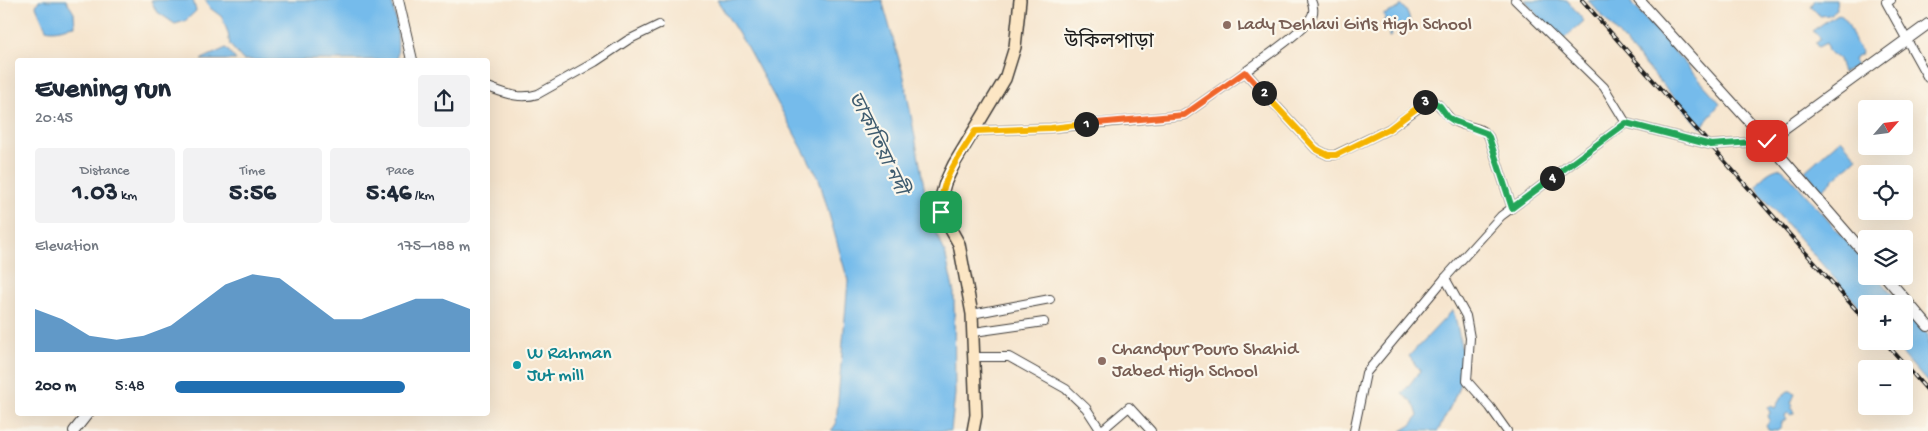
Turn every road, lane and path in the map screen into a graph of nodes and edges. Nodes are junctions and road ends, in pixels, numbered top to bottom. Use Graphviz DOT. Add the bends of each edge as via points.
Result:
graph roads {
  1 [pos="398,0"];
  2 [pos="1020,0"];
  3 [pos="1312,0"];
  4 [pos="1515,0"];
  5 [pos="1639,0"];
  6 [pos="1891,0"];
  7 [pos="1928,24"];
  8 [pos="659,25"];
  9 [pos="1906,40"];
  10 [pos="412,58"];
  11 [pos="1245,72"];
  12 [pos="1928,78"];
  13 [pos="490,88"];
  14 [pos="1626,123"];
  15 [pos="975,131"];
  16 [pos="1767,141"];
  17 [pos="1512,208"];
  18 [pos="1858,246"];
  19 [pos="1445,278"];
  20 [pos="1892,285"];
  21 [pos="1050,299"];
  22 [pos="972,314"];
  23 [pos="1044,322"];
  24 [pos="1928,326"];
  25 [pos="974,332"];
  26 [pos="974,357"];
  27 [pos="86,416"];
  28 [pos="74,431"];
  29 [pos="973,431"];
  30 [pos="1151,431"];
  31 [pos="1354,431"];
  32 [pos="1507,431"];
  1 -- 10 [label="street"];
  2 -- 15 [label="main road" via="1010,65"];
  3 -- 11 [label="street" via="1311,18"];
  4 -- 14 [label="street" via="1604,87"];
  5 -- 16 [label="street"];
  6 -- 9 [label="street" via="1886,2"];
  7 -- 9 [label="street"];
  8 -- 13 [label="street" via="528,98"];
  9 -- 12 [label="street"];
  9 -- 16 [label="street"];
  11 -- 15 [label="street" via="1184,115 1051,128"];
  11 -- 17 [label="street" via="1316,149 1328,155 1336,155 1389,129 1431,100 1436,102 1454,121 1483,130 1489,137"];
  14 -- 16 [label="street" via="1711,145"];
  14 -- 17 [label="street"];
  15 -- 22 [label="main road" via="954,164 940,201 941,212 959,244"];
  16 -- 18 [label="street"];
  17 -- 19 [label="street"];
  19 -- 31 [label="street" via="1366,373"];
  19 -- 32 [label="street" via="1466,316 1470,338 1466,381"];
  20 -- 24 [label="street"];
  21 -- 22 [label="street"];
  22 -- 25 [label="main road"];
  23 -- 25 [label="street"];
  25 -- 26 [label="main road"];
  26 -- 29 [label="main road" via="976,415"];
  26 -- 30 [label="street" via="1009,357 1066,389 1086,408 1101,431 1129,407"];
  27 -- 28 [label="street"];
}
